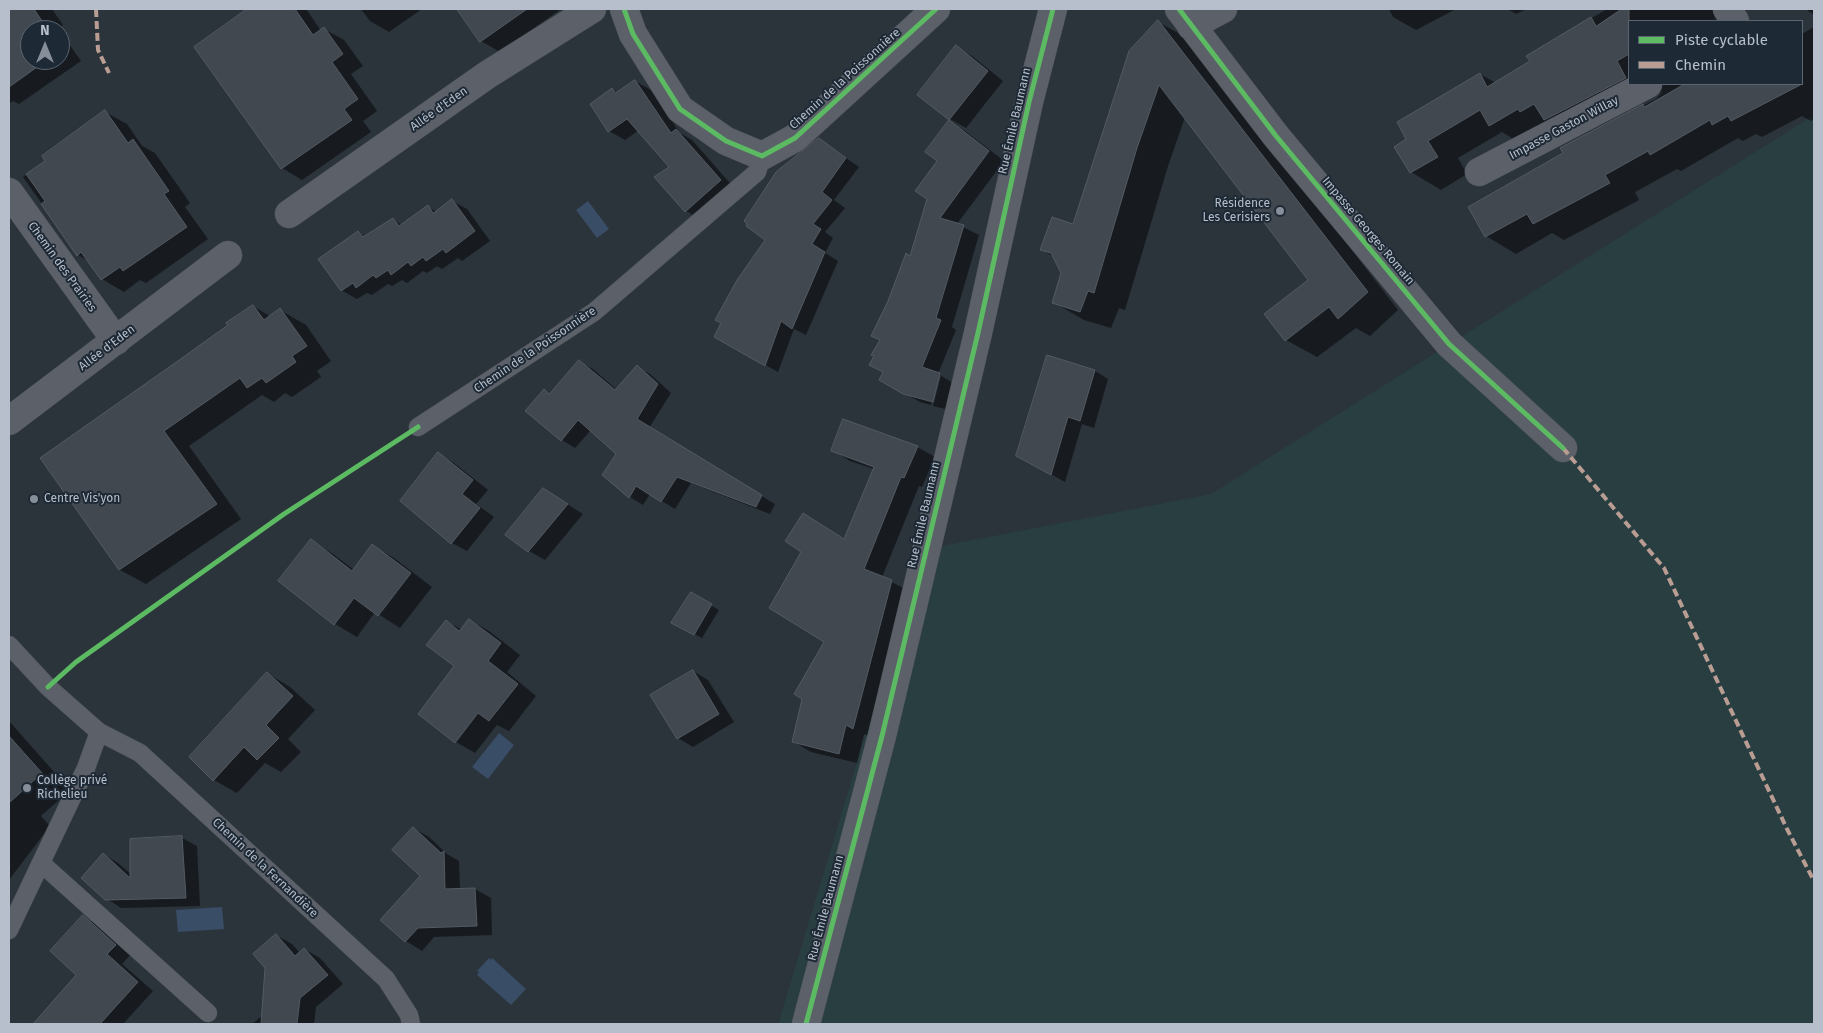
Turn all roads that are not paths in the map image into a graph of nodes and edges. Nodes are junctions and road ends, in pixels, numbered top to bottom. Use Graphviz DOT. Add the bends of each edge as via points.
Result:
graph roads {
  1 [pos="592,9"];
  2 [pos="624,9"];
  3 [pos="936,9"];
  4 [pos="1053,9"];
  5 [pos="1223,9"];
  6 [pos="1727,9"];
  7 [pos="1185,17"];
  8 [pos="1733,20"];
  9 [pos="1646,85"];
  10 [pos="762,156"];
  11 [pos="1479,172"];
  12 [pos="9,192"];
  13 [pos="289,214"];
  14 [pos="228,255"];
  15 [pos="116,341"];
  16 [pos="9,421"];
  17 [pos="418,427"];
  18 [pos="1563,448"];
  19 [pos="9,645"];
  20 [pos="99,732"];
  21 [pos="41,862"];
  22 [pos="9,930"];
  23 [pos="208,1013"];
  24 [pos="411,1024"];
  25 [pos="806,1024"];
  1 -- 13 [label="street, Allée d'Eden" via="487,75"];
  2 -- 10 [label="street" via="633,34 680,109 726,141"];
  3 -- 10 [label="street, Chemin de la Poissonnière" via="795,138"];
  4 -- 25 [label="street, Rue Émile Baumann" via="886,716"];
  5 -- 7 [label="street"];
  6 -- 8 [label="street"];
  7 -- 18 [label="street, Impasse Georges Romain" via="1276,136 1449,344"];
  9 -- 11 [label="street, Impasse Gaston Willay"];
  10 -- 17 [label="lane, Chemin de la Poissonnière" via="757,172 594,312"];
  12 -- 15 [label="street, Chemin des Prairies"];
  14 -- 15 [label="street, Allée d'Eden"];
  15 -- 16 [label="street, Allée d'Eden"];
  19 -- 20 [label="lane, Chemin de la Fernandière" via="48,687"];
  20 -- 21 [label="lane" via="86,768"];
  20 -- 24 [label="lane, Chemin de la Fernandière" via="140,753 386,979 409,1015"];
  21 -- 22 [label="lane"];
  21 -- 23 [label="lane"];
}
